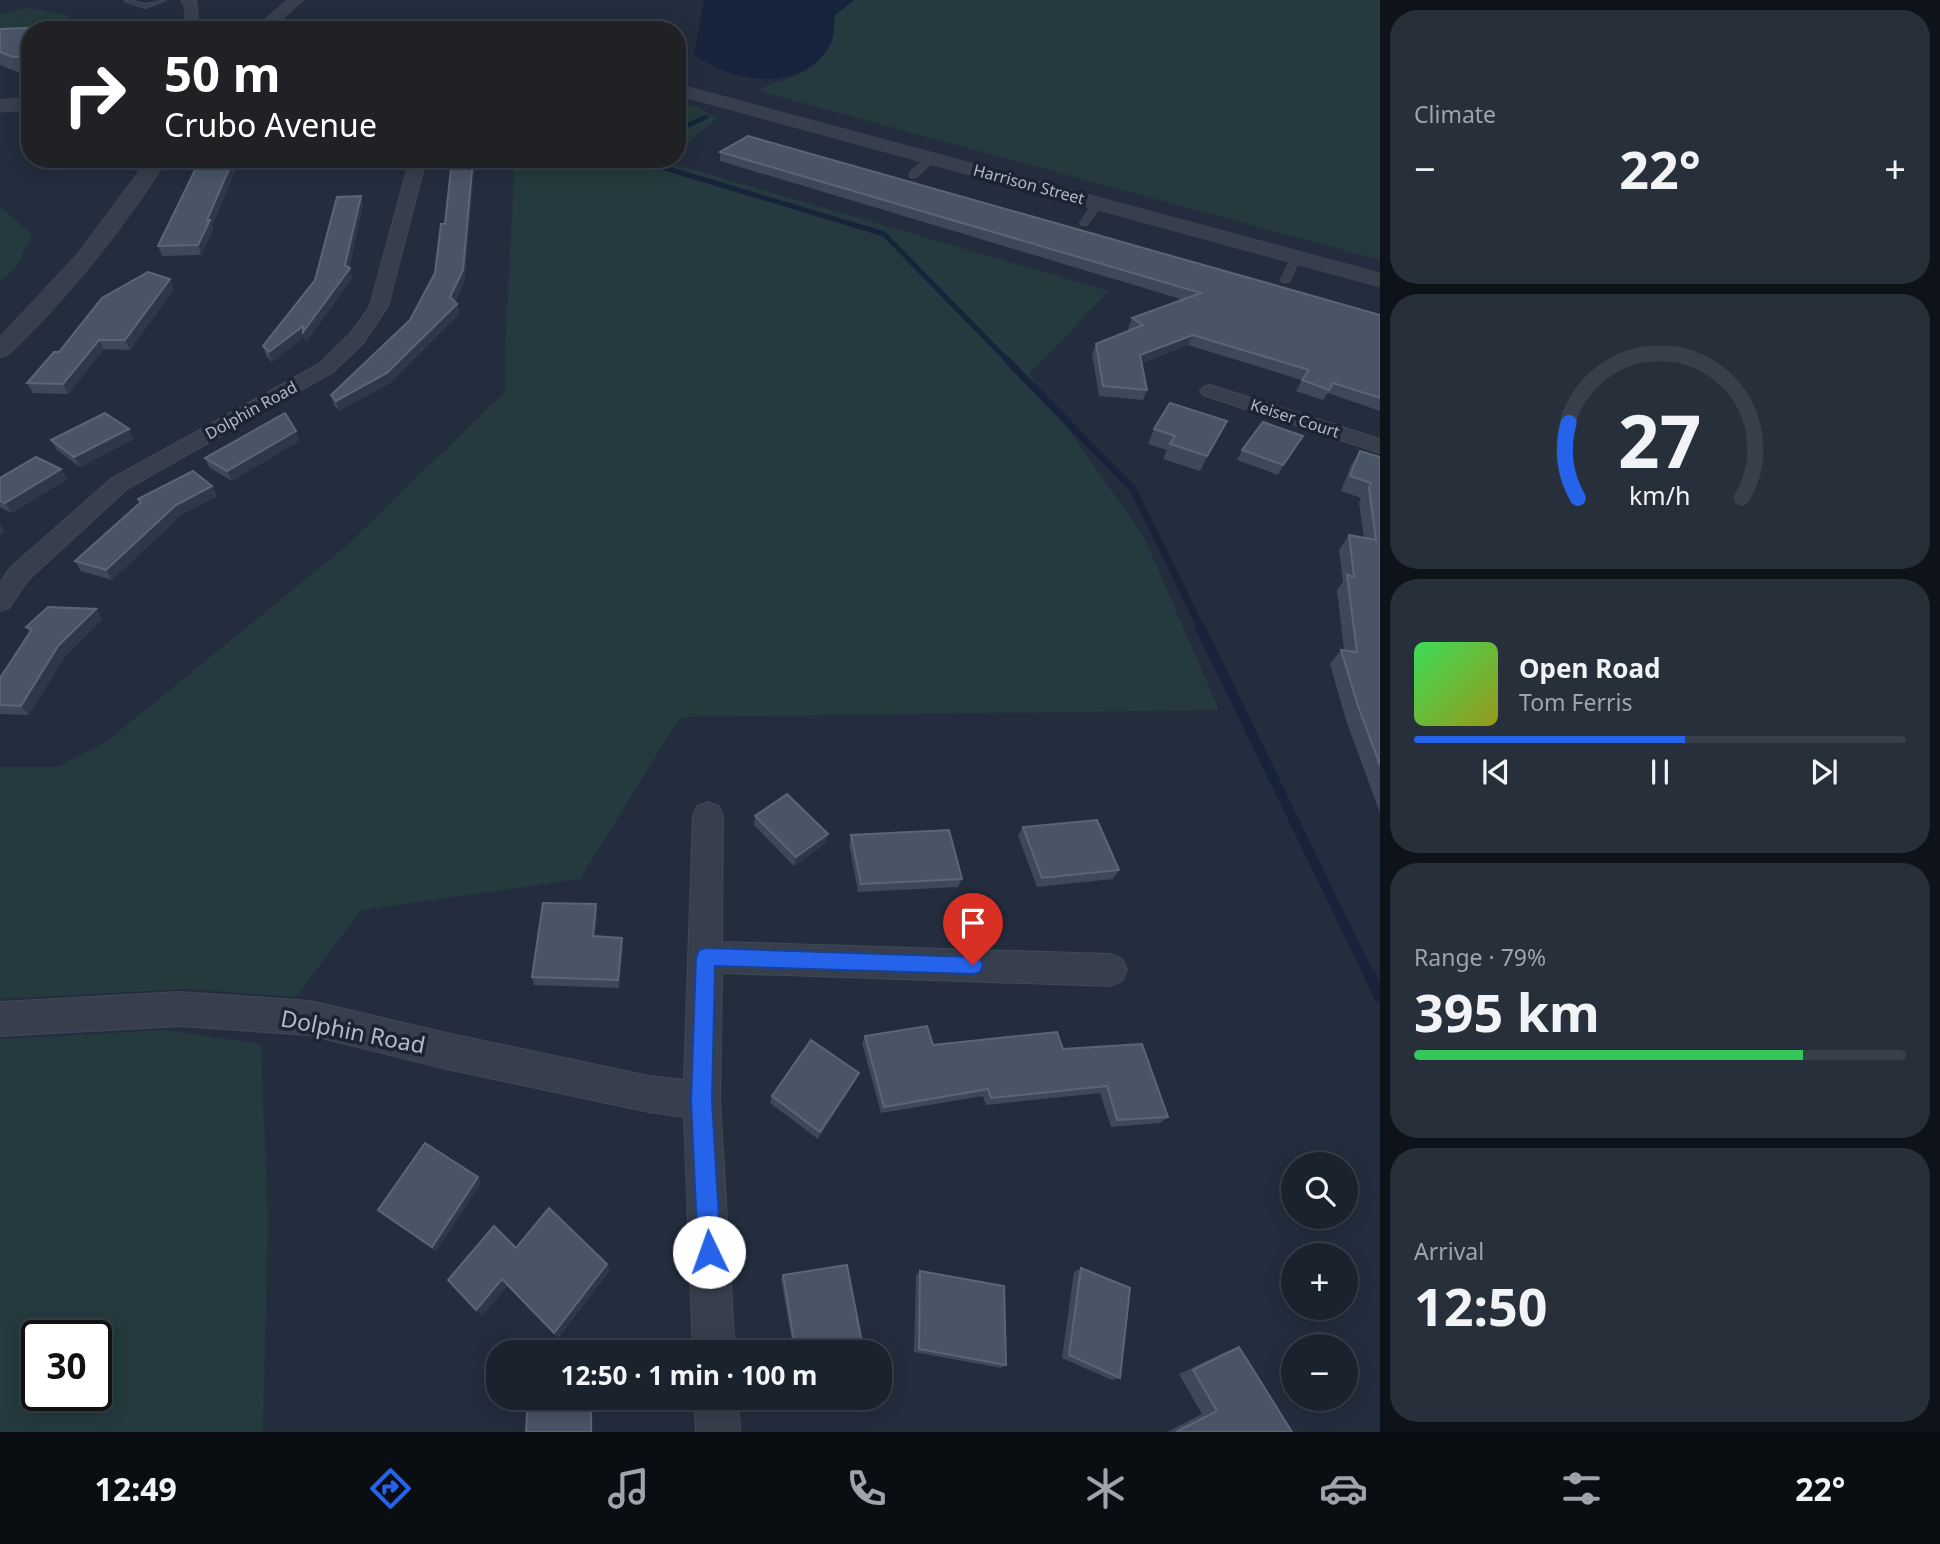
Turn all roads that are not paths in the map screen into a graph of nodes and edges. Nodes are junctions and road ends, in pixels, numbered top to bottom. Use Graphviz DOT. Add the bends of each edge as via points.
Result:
graph roads {
  1 [pos="163,0"];
  2 [pos="187,0"];
  3 [pos="296,0"];
  4 [pos="128,1"];
  5 [pos="191,21"];
  6 [pos="272,21"];
  7 [pos="686,91"];
  8 [pos="21,105"];
  9 [pos="0,106"];
  10 [pos="932,158"];
  11 [pos="152,168"];
  12 [pos="416,168"];
  13 [pos="913,176"];
  14 [pos="1098,203"];
  15 [pos="1084,223"];
  16 [pos="1296,257"];
  17 [pos="1286,280"];
  18 [pos="1380,280"];
  19 [pos="0,350"];
  20 [pos="1210,391"];
  21 [pos="1380,446"];
  22 [pos="0,602"];
  23 [pos="708,815"];
  24 [pos="706,957"];
  25 [pos="1110,970"];
  26 [pos="0,1019"];
  27 [pos="702,1101"];
  28 [pos="713,1340"];
  29 [pos="717,1410"];
  30 [pos="718,1432"];
  1 -- 4 [label="lane" via="145,6"];
  2 -- 5 [label="street"];
  3 -- 6 [label="street"];
  7 -- 10 [label="street, Harrison Street"];
  8 -- 9 [label="street"];
  10 -- 13 [label="lane"];
  10 -- 14 [label="street, Harrison Street"];
  11 -- 19 [label="street" via="77,271"];
  12 -- 22 [label="street, Dolphin Road" via="379,306 357,338 326,368 119,484 19,574"];
  14 -- 15 [label="lane"];
  14 -- 16 [label="street, Harrison Street"];
  16 -- 17 [label="lane"];
  16 -- 18 [label="street, Harrison Street"];
  20 -- 21 [label="street, Keiser Court"];
  23 -- 24 [label="street"];
  24 -- 25 [label="street"];
  24 -- 27 [label="street"];
  26 -- 27 [label="street, Dolphin Road" via="180,1009 310,1018 451,1052"];
  27 -- 28 [label="street"];
  29 -- 30 [label="street"];
}
